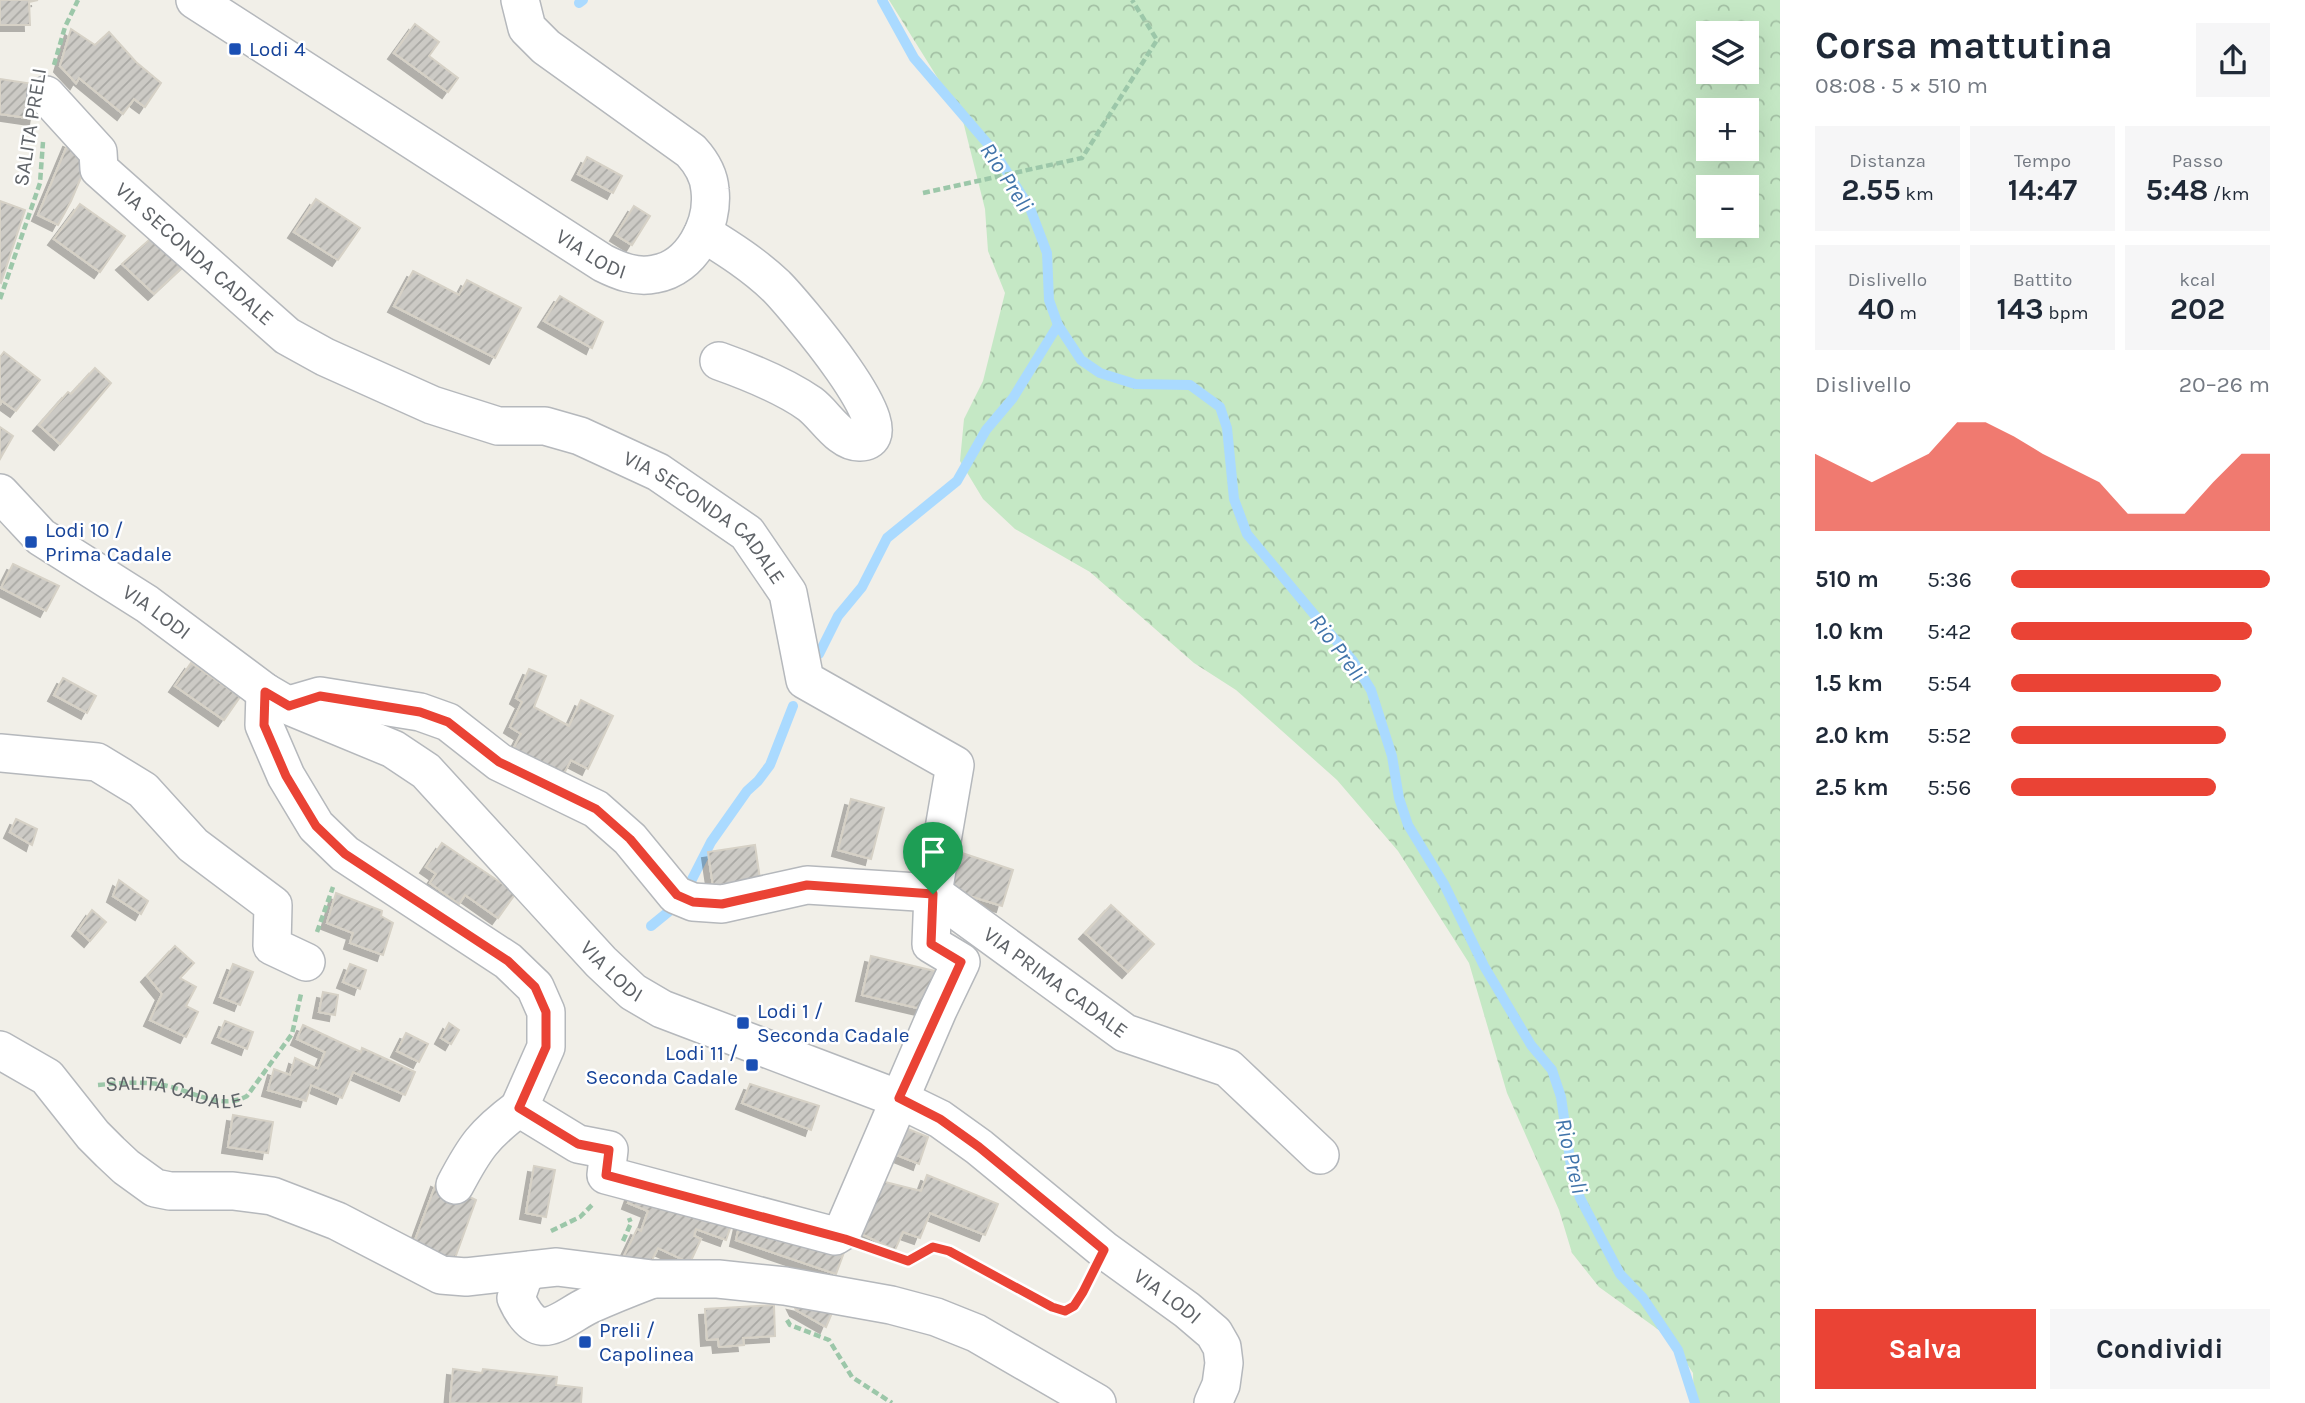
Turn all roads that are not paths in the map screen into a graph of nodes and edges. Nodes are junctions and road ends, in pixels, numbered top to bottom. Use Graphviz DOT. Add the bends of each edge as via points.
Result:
graph roads {
  1 [pos="195,0"];
  2 [pos="520,0"];
  3 [pos="46,95"];
  4 [pos="703,233"];
  5 [pos="719,361"];
  6 [pos="0,492"];
  7 [pos="277,699"];
  8 [pos="0,752"];
  9 [pos="933,894"];
  10 [pos="306,962"];
  11 [pos="0,1050"];
  12 [pos="899,1098"];
  13 [pos="519,1108"];
  14 [pos="1320,1155"];
  15 [pos="455,1185"];
  16 [pos="531,1270"];
  17 [pos="652,1279"];
  18 [pos="1097,1403"];
  19 [pos="1213,1403"];
  1 -- 4 [label="street, VIA LODI" via="621,272 645,275 667,271 683,260"];
  2 -- 4 [label="street, VIA LODI" via="527,28 546,47 700,161 710,188"];
  3 -- 9 [label="street, VIA SECONDA CADALE" via="97,152 99,169 287,336 432,405 498,426 545,426 580,436 658,472 747,533 788,593 805,680 955,765"];
  4 -- 5 [label="street" via="749,263 797,309 864,400 875,427 873,434 869,440 852,442 811,405"];
  6 -- 7 [label="street, VIA LODI" via="41,537 147,604"];
  7 -- 9 [label="street" via="320,696 420,712 448,722 499,762 596,809 630,839 677,895 693,902 722,904 807,885"];
  7 -- 12 [label="street, VIA LODI" via="393,749 426,771 634,992 662,1009"];
  7 -- 13 [label="street" via="264,725 286,776 316,826 345,854 508,961 535,987 546,1012 546,1047"];
  8 -- 10 [label="street" via="97,762 143,790 193,845 273,905 272,946"];
  9 -- 12 [label="street, VIA SECONDA CADALE" via="931,944 961,962"];
  9 -- 14 [label="street, VIA PRIMA CADALE" via="1125,1033 1228,1068"];
  11 -- 16 [label="street" via="47,1077 93,1135 155,1188 272,1196 337,1221 441,1275"];
  12 -- 13 [label="street, VIA SECONDA CADALE" via="843,1231 835,1236 606,1175 609,1150 578,1144"];
  12 -- 19 [label="street, VIA LODI" via="940,1119 979,1147 1214,1333 1224,1363 1222,1385"];
  13 -- 15 [label="street" via="473,1150"];
  16 -- 17 [label="street" via="556,1268"];
  16 -- 17 [label="street" via="516,1298 525,1317 544,1326 556,1325 587,1306"];
  17 -- 18 [label="street" via="785,1286 936,1317 976,1333"];
}
